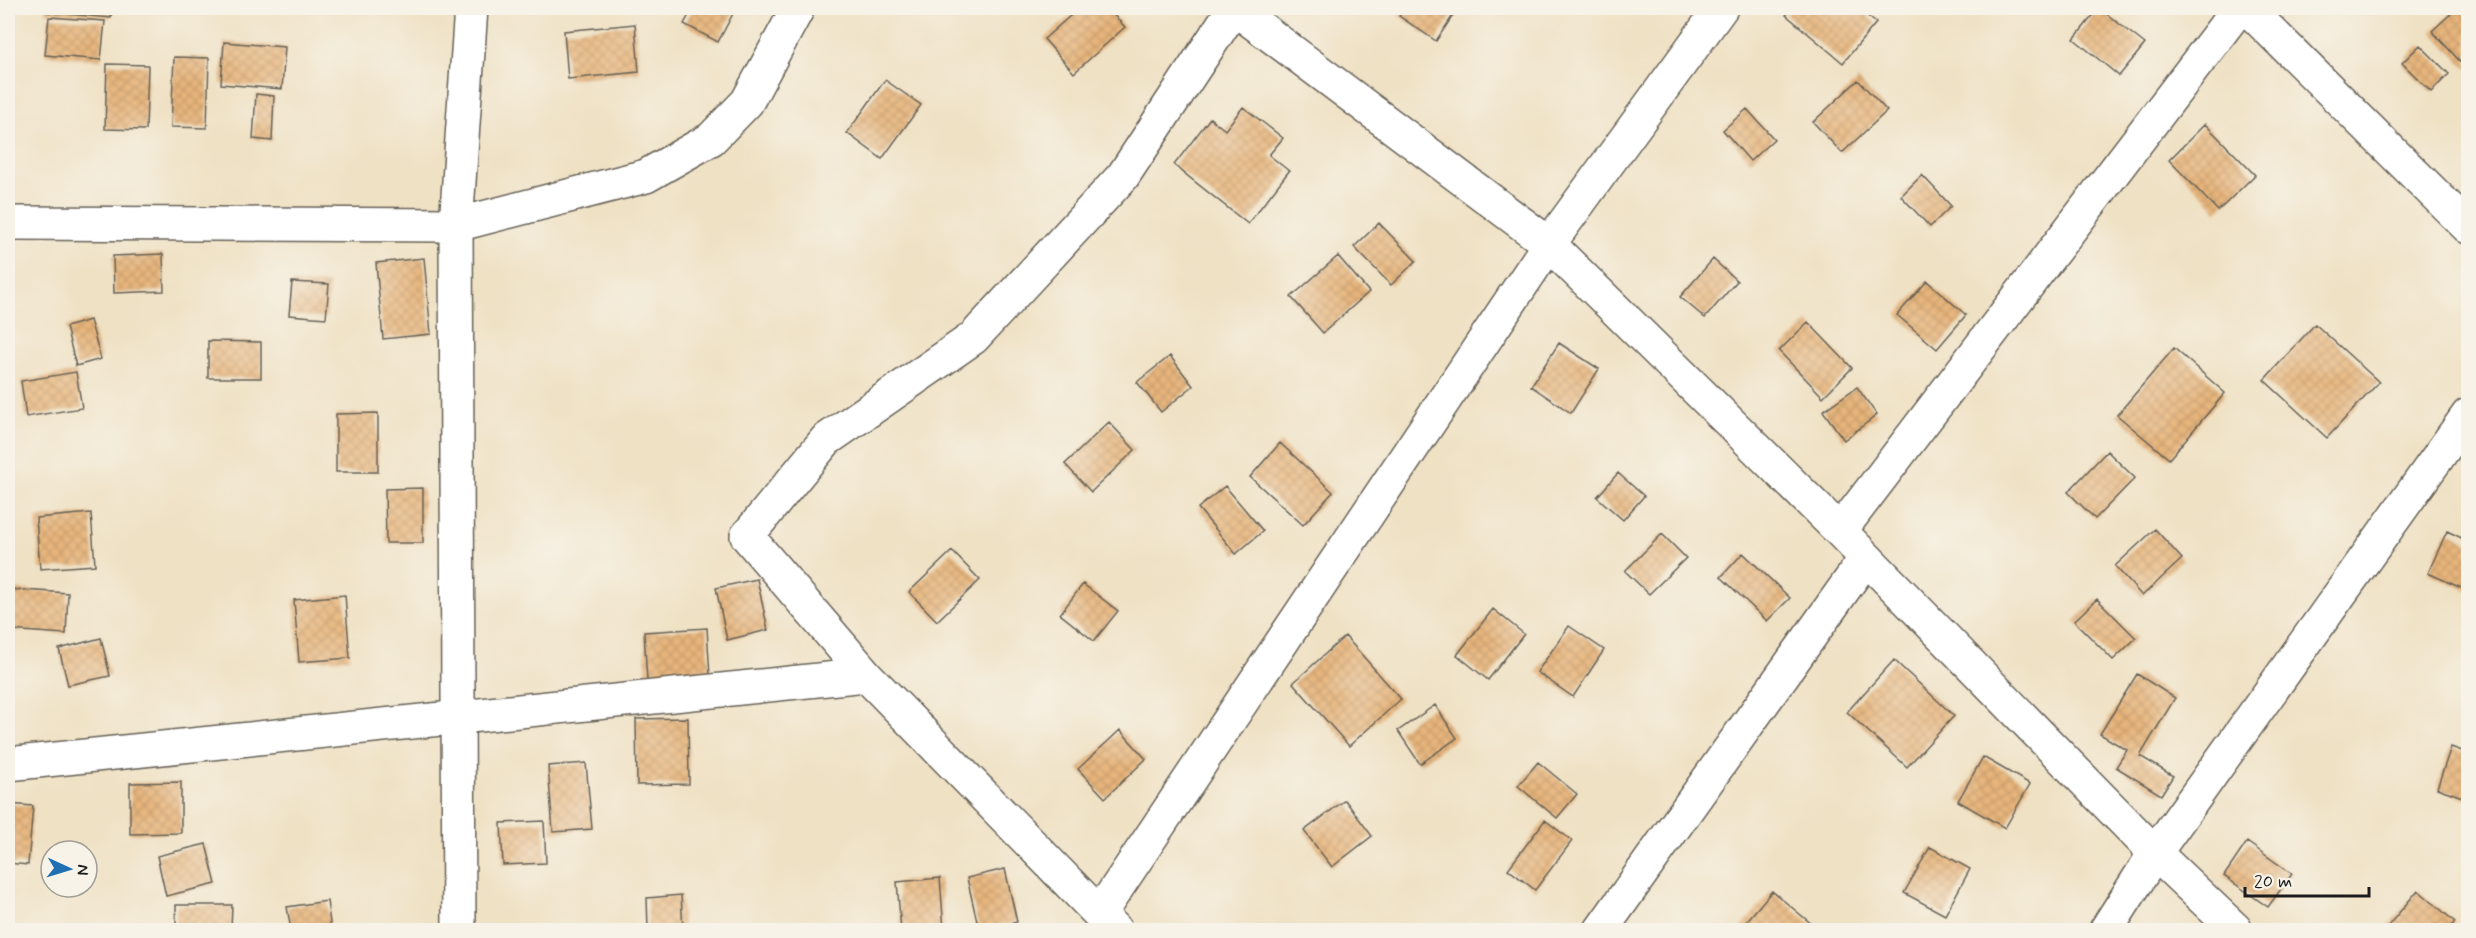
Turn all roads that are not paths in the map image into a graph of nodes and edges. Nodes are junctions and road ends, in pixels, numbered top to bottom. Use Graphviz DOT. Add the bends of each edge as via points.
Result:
graph roads {
  1 [pos="471,8"];
  2 [pos="798,8"];
  3 [pos="1234,8"];
  4 [pos="1721,8"];
  5 [pos="2239,8"];
  6 [pos="2247,8"];
  7 [pos="8,223"];
  8 [pos="456,225"];
  9 [pos="2469,227"];
  10 [pos="1549,244"];
  11 [pos="2469,414"];
  12 [pos="1840,531"];
  13 [pos="1866,558"];
  14 [pos="866,675"];
  15 [pos="458,718"];
  16 [pos="8,764"];
  17 [pos="2156,853"];
  18 [pos="1108,922"];
  19 [pos="459,930"];
  20 [pos="1601,930"];
  21 [pos="2106,930"];
  22 [pos="2236,930"];
  1 -- 8 [label="street"];
  2 -- 8 [label="street" via="747,102 711,139 646,176"];
  3 -- 10 [label="street"];
  3 -- 14 [label="street" via="1123,176 973,338 825,440 747,536"];
  4 -- 10 [label="street"];
  5 -- 12 [label="street"];
  6 -- 9 [label="street"];
  7 -- 8 [label="street"];
  8 -- 15 [label="street"];
  10 -- 12 [label="street"];
  10 -- 18 [label="street"];
  11 -- 17 [label="street"];
  12 -- 13 [label="street"];
  13 -- 17 [label="street"];
  13 -- 20 [label="street"];
  14 -- 15 [label="street"];
  14 -- 18 [label="street"];
  15 -- 16 [label="street"];
  15 -- 19 [label="street"];
  17 -- 21 [label="street"];
  17 -- 22 [label="street"];
}
